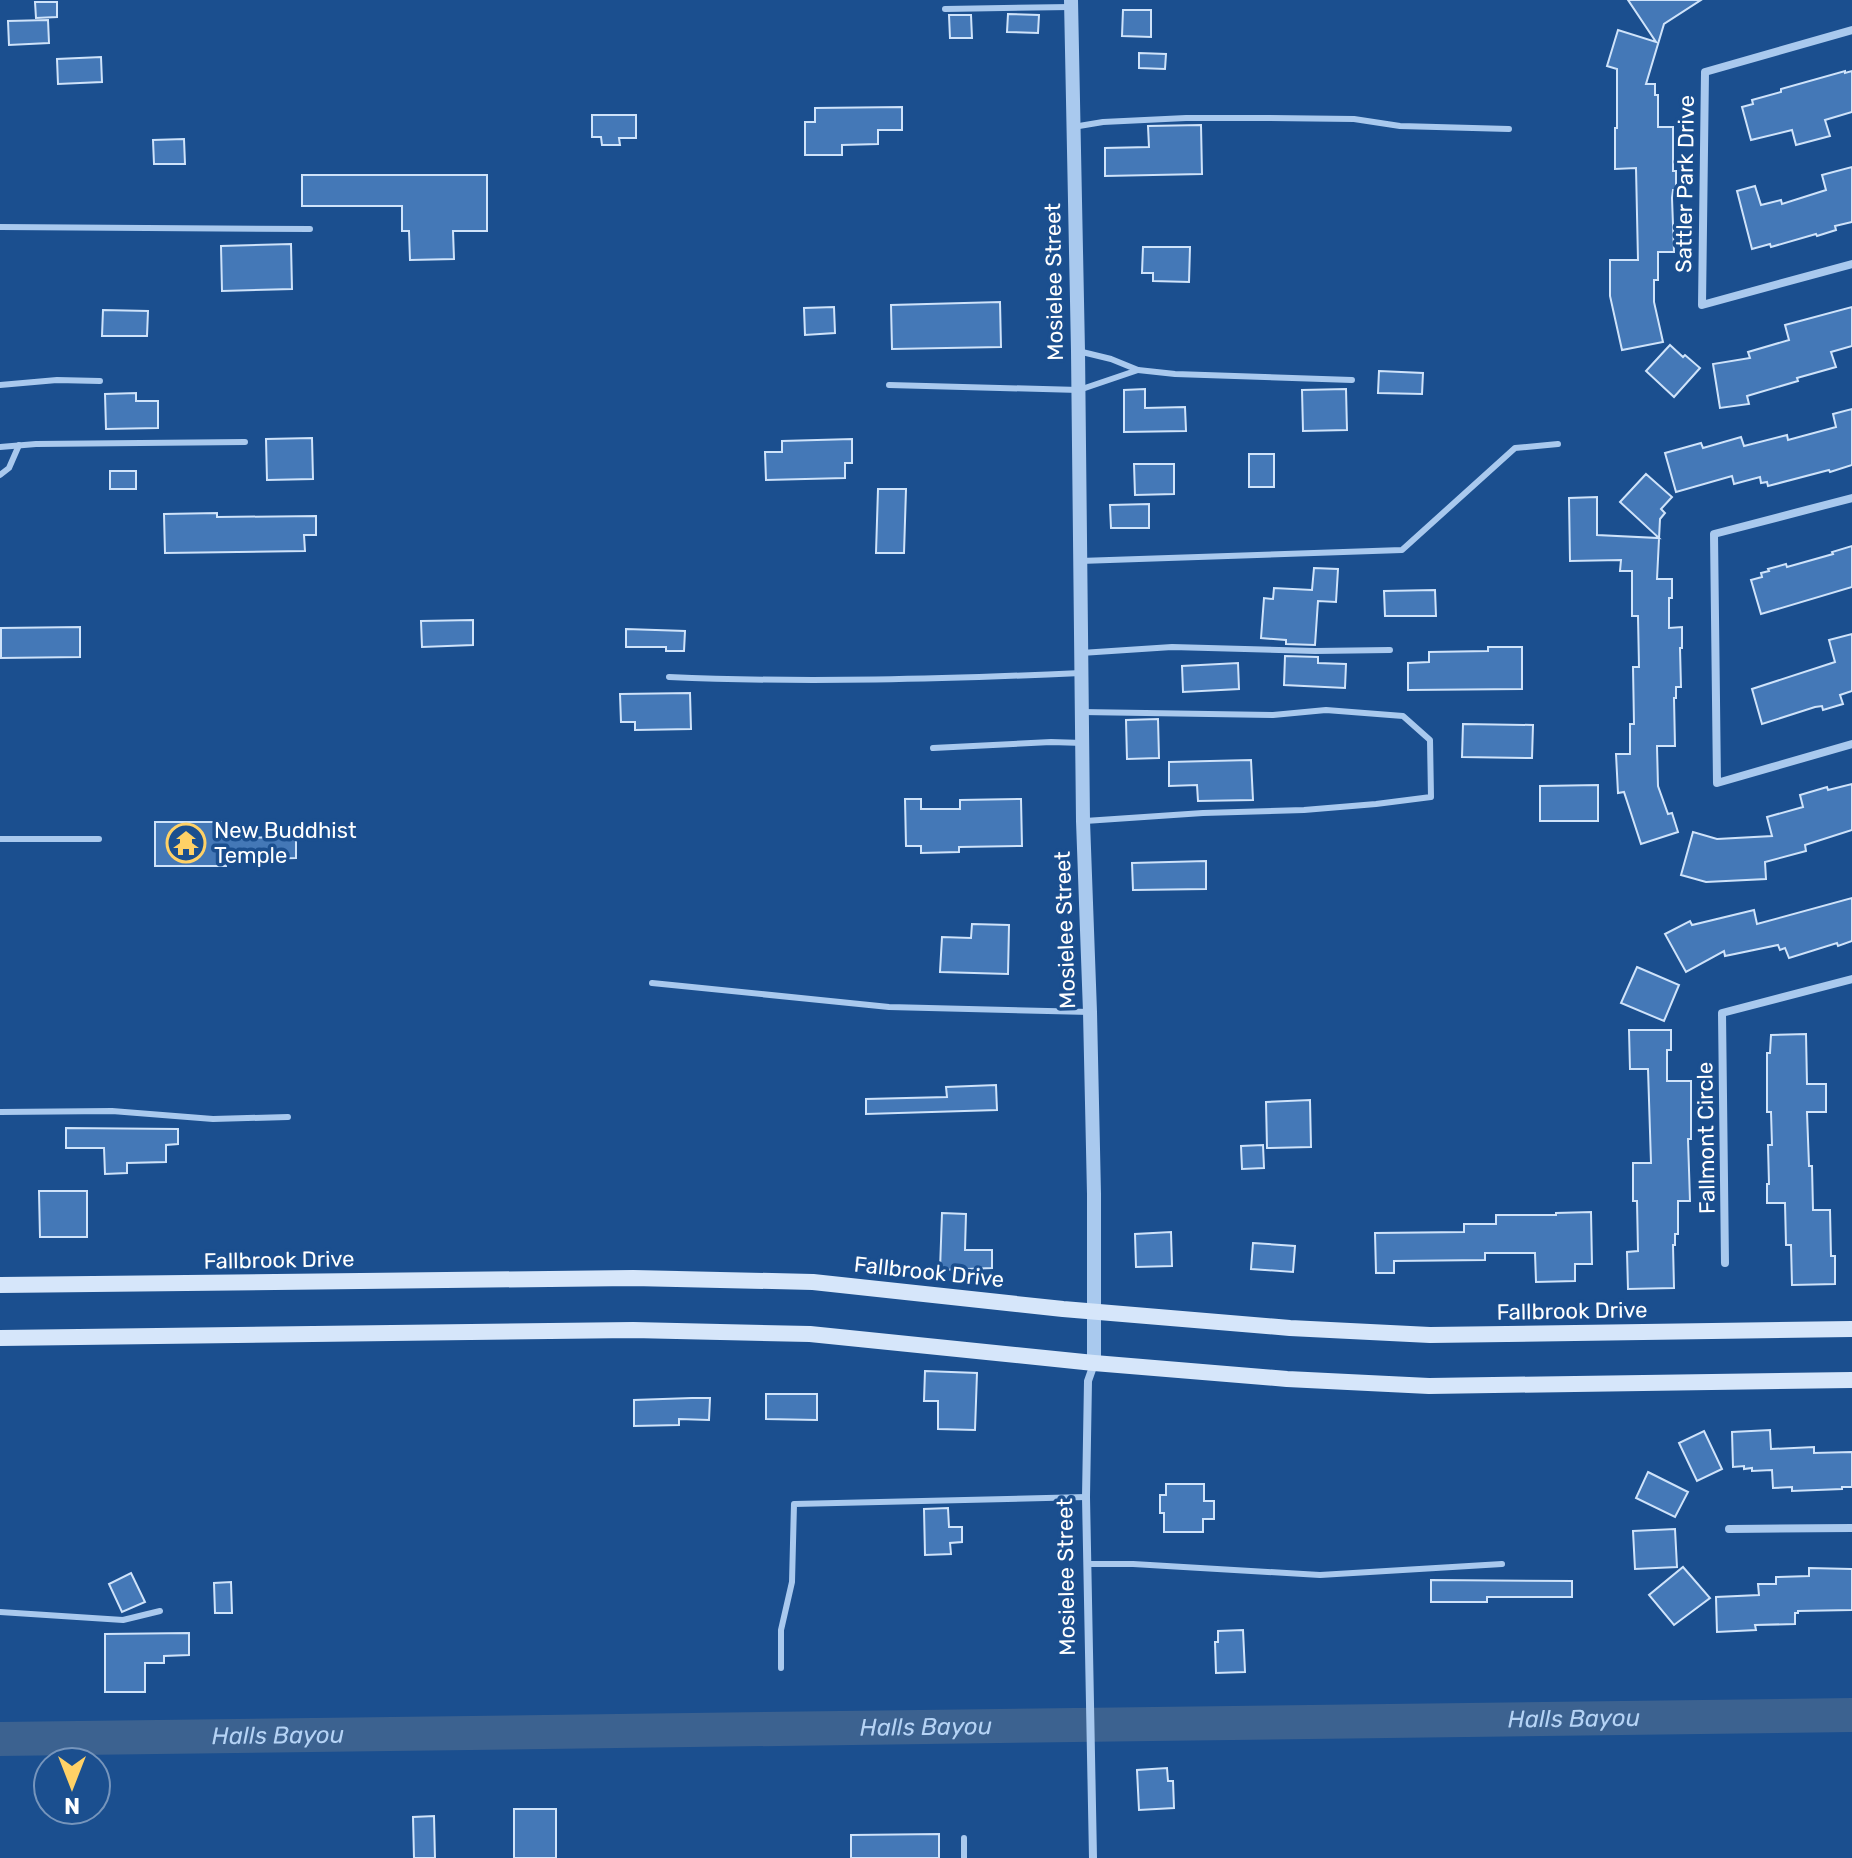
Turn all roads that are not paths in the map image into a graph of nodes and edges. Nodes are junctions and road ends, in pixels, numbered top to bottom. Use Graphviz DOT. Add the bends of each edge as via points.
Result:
graph roads {
  1 [pos="1071,4"];
  2 [pos="945,9"];
  3 [pos="1852,30"];
  4 [pos="1073,127"];
  5 [pos="1509,129"];
  6 [pos="0,227"];
  7 [pos="310,229"];
  8 [pos="1852,264"];
  9 [pos="1078,351"];
  10 [pos="1138,370"];
  11 [pos="1352,380"];
  12 [pos="100,381"];
  13 [pos="0,385"];
  14 [pos="889,385"];
  15 [pos="1079,390"];
  16 [pos="245,442"];
  17 [pos="1558,444"];
  18 [pos="19,445"];
  19 [pos="0,447"];
  20 [pos="0,475"];
  21 [pos="1852,498"];
  22 [pos="1080,561"];
  23 [pos="1390,650"];
  24 [pos="1081,653"];
  25 [pos="1081,673"];
  26 [pos="669,677"];
  27 [pos="1082,712"];
  28 [pos="1083,743"];
  29 [pos="1852,744"];
  30 [pos="933,748"];
  31 [pos="1083,821"];
  32 [pos="0,839"];
  33 [pos="99,839"];
  34 [pos="1852,979"];
  35 [pos="652,983"];
  36 [pos="1090,1012"];
  37 [pos="0,1112"];
  38 [pos="288,1117"];
  39 [pos="1725,1263"];
  40 [pos="0,1285"];
  41 [pos="1094,1311"];
  42 [pos="1852,1329"];
  43 [pos="0,1338"];
  44 [pos="1094,1363"];
  45 [pos="1852,1380"];
  46 [pos="1086,1497"];
  47 [pos="1852,1528"];
  48 [pos="1729,1529"];
  49 [pos="1087,1564"];
  50 [pos="1502,1564"];
  51 [pos="160,1611"];
  52 [pos="0,1612"];
  53 [pos="781,1668"];
  54 [pos="964,1838"];
  55 [pos="964,1858"];
  56 [pos="1093,1858"];
  1 -- 2 [label="lane"];
  1 -- 4 [label="street, Mosielee Street"];
  3 -- 8 [label="street, Sattler Park Drive" via="1705,72 1702,305"];
  4 -- 5 [label="lane" via="1158,119 1267,118"];
  4 -- 9 [label="street, Mosielee Street"];
  6 -- 7 [label="lane"];
  9 -- 10 [label="lane"];
  9 -- 15 [label="street, Mosielee Street"];
  10 -- 11 [label="lane"];
  10 -- 15 [label="lane"];
  12 -- 13 [label="lane"];
  14 -- 15 [label="lane"];
  15 -- 22 [label="street, Mosielee Street"];
  16 -- 18 [label="lane"];
  17 -- 22 [label="lane" via="1515,448 1402,550"];
  18 -- 19 [label="lane"];
  18 -- 20 [label="lane"];
  21 -- 29 [label="street" via="1714,534 1717,783"];
  22 -- 24 [label="street, Mosielee Street"];
  23 -- 24 [label="lane" via="1172,647"];
  24 -- 25 [label="street, Mosielee Street"];
  25 -- 26 [label="lane"];
  25 -- 27 [label="street, Mosielee Street"];
  27 -- 28 [label="street, Mosielee Street"];
  27 -- 31 [label="lane" via="1273,715 1326,710 1403,716 1430,740 1431,797 1304,810"];
  28 -- 30 [label="lane"];
  28 -- 31 [label="street, Mosielee Street"];
  31 -- 36 [label="street, Mosielee Street"];
  32 -- 33 [label="lane"];
  34 -- 39 [label="street, Fallmont Circle" via="1722,1013"];
  35 -- 36 [label="lane" via="889,1007"];
  36 -- 41 [label="street, Mosielee Street"];
  37 -- 38 [label="lane"];
  40 -- 41 [label="main road, Fallbrook Drive" via="633,1278 813,1282"];
  41 -- 42 [label="main road, Fallbrook Drive" via="1430,1335"];
  41 -- 44 [label="street, Mosielee Street"];
  43 -- 44 [label="main road" via="648,1330 810,1334"];
  44 -- 45 [label="main road" via="1429,1386"];
  44 -- 46 [label="street, Mosielee Street" via="1088,1381"];
  46 -- 49 [label="street, Mosielee Street"];
  46 -- 53 [label="lane" via="794,1504 792,1582 781,1630"];
  47 -- 48 [label="street"];
  49 -- 50 [label="lane" via="1320,1575"];
  49 -- 56 [label="street, Mosielee Street"];
  51 -- 52 [label="lane" via="123,1620"];
  54 -- 55 [label="lane"];
}
